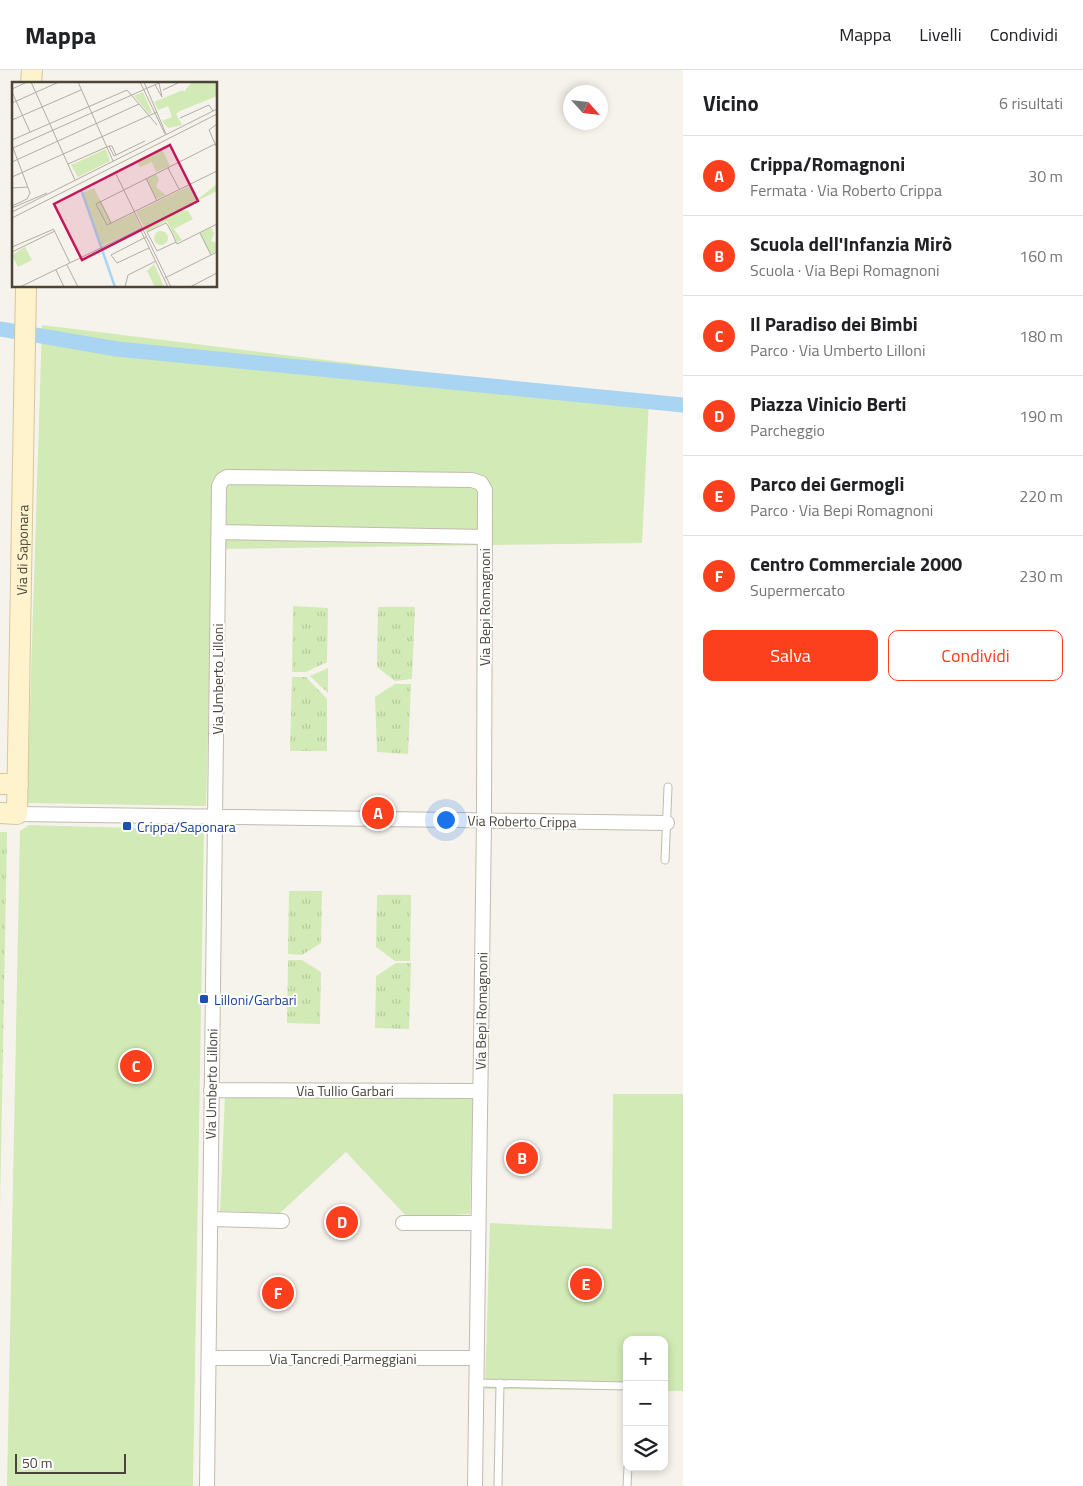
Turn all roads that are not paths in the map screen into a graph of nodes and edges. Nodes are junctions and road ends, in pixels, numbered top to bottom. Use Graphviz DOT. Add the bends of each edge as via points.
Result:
graph roads {
  1 [pos="26,288"];
  2 [pos="219,532"];
  3 [pos="485,537"];
  4 [pos="9,784"];
  5 [pos="668,787"];
  6 [pos="8,814"];
  7 [pos="216,818"];
  8 [pos="484,821"];
  9 [pos="667,823"];
  10 [pos="666,860"];
  11 [pos="211,1090"];
  12 [pos="479,1091"];
  13 [pos="211,1219"];
  14 [pos="282,1222"];
  15 [pos="478,1223"];
  16 [pos="403,1224"];
  17 [pos="209,1358"];
  18 [pos="477,1358"];
  19 [pos="477,1383"];
  20 [pos="500,1383"];
  21 [pos="623,1386"];
  22 [pos="628,1471"];
  23 [pos="206,1486"];
  24 [pos="476,1486"];
  25 [pos="498,1486"];
  26 [pos="627,1486"];
  1 -- 4 [label="street, Via di Saponara" via="26,365"];
  2 -- 3 [label="street"];
  2 -- 3 [label="street, Via Umberto Lilloni" via="219,486 227,477 472,480 481,483 485,490"];
  2 -- 7 [label="street, Via Umberto Lilloni"];
  3 -- 8 [label="street, Via Bepi Romagnoni"];
  4 -- 6 [label="street, Via di Saponara"];
  5 -- 9 [label="lane"];
  6 -- 7 [label="street, Via Roberto Crippa"];
  7 -- 8 [label="street, Via Roberto Crippa"];
  7 -- 11 [label="street, Via Umberto Lilloni"];
  8 -- 9 [label="street, Via Roberto Crippa"];
  8 -- 12 [label="street, Via Bepi Romagnoni"];
  9 -- 10 [label="lane"];
  11 -- 12 [label="street, Via Tullio Garbari"];
  11 -- 13 [label="street, Via Umberto Lilloni"];
  12 -- 15 [label="street, Via Bepi Romagnoni"];
  13 -- 14 [label="street"];
  13 -- 17 [label="street, Via Umberto Lilloni"];
  15 -- 16 [label="street"];
  15 -- 18 [label="street, Via Bepi Romagnoni"];
  17 -- 18 [label="street, Via Tancredi Parmeggiani"];
  17 -- 23 [label="street, Via Umberto Lilloni"];
  18 -- 19 [label="street, Via Bepi Romagnoni"];
  19 -- 20 [label="lane"];
  19 -- 24 [label="street, Via Bepi Romagnoni"];
  20 -- 21 [label="lane"];
  20 -- 25 [label="lane"];
  22 -- 26 [label="lane"];
}
